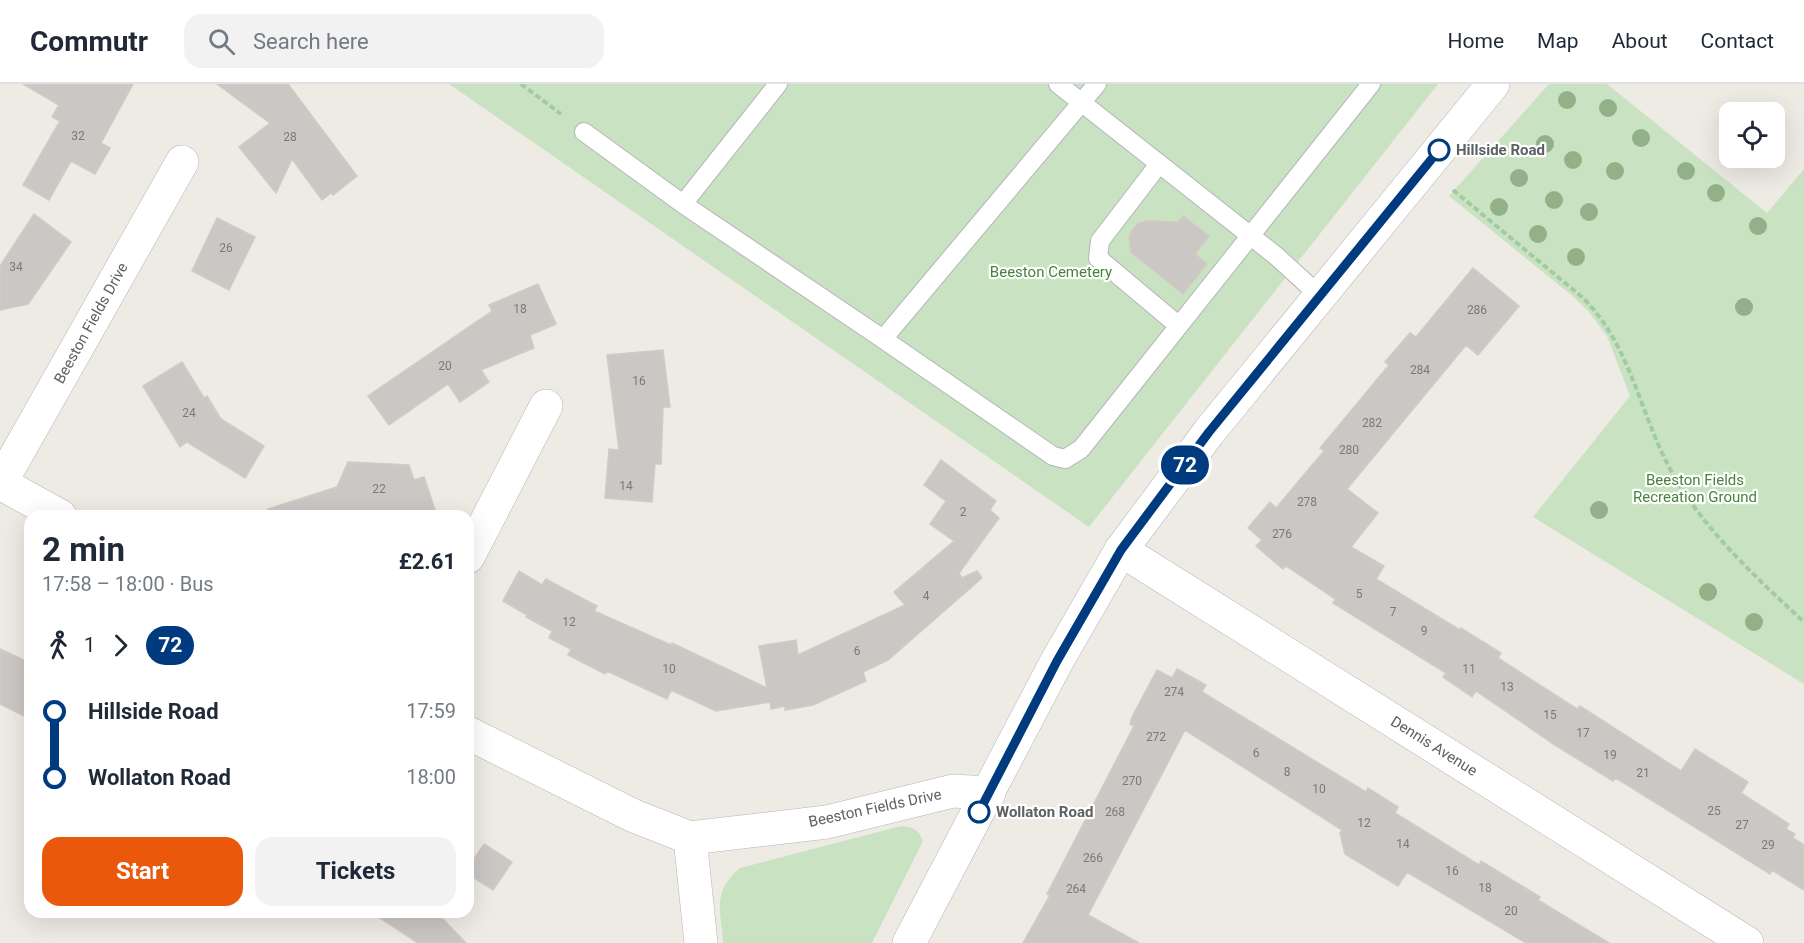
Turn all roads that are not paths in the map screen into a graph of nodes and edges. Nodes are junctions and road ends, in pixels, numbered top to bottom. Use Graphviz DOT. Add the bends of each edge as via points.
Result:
graph roads {
  1 [pos="778,84"];
  2 [pos="1058,84"];
  3 [pos="1097,84"];
  4 [pos="1371,84"];
  5 [pos="1493,84"];
  6 [pos="1081,103"];
  7 [pos="584,132"];
  8 [pos="182,162"];
  9 [pos="1159,164"];
  10 [pos="683,204"];
  11 [pos="1250,236"];
  12 [pos="1320,296"];
  13 [pos="1179,326"];
  14 [pos="883,339"];
  15 [pos="546,406"];
  16 [pos="0,484"];
  17 [pos="49,510"];
  18 [pos="474,545"];
  19 [pos="1121,550"];
  20 [pos="474,736"];
  21 [pos="989,793"];
  22 [pos="690,838"];
  23 [pos="700,943"];
  24 [pos="909,943"];
  25 [pos="1747,943"];
  1 -- 10 [label="lane"];
  2 -- 6 [label="lane"];
  3 -- 6 [label="lane"];
  4 -- 11 [label="lane"];
  5 -- 12 [label="street"];
  6 -- 9 [label="lane"];
  6 -- 14 [label="lane"];
  7 -- 10 [label="lane"];
  8 -- 16 [label="street, Beeston Fields Drive"];
  9 -- 11 [label="lane"];
  9 -- 13 [label="lane" via="1100,241 1098,258"];
  10 -- 14 [label="lane"];
  11 -- 12 [label="lane"];
  11 -- 13 [label="lane"];
  12 -- 19 [label="street" via="1209,432"];
  13 -- 14 [label="lane" via="1081,449 1065,459 1053,456"];
  15 -- 18 [label="street"];
  16 -- 17 [label="street, Beeston Fields Drive"];
  19 -- 21 [label="street" via="1057,661"];
  19 -- 25 [label="street, Dennis Avenue"];
  20 -- 22 [label="street, Beeston Fields Drive" via="634,816"];
  21 -- 22 [label="street, Beeston Fields Drive" via="953,791 827,822"];
  21 -- 24 [label="street"];
  22 -- 23 [label="street"];
}
